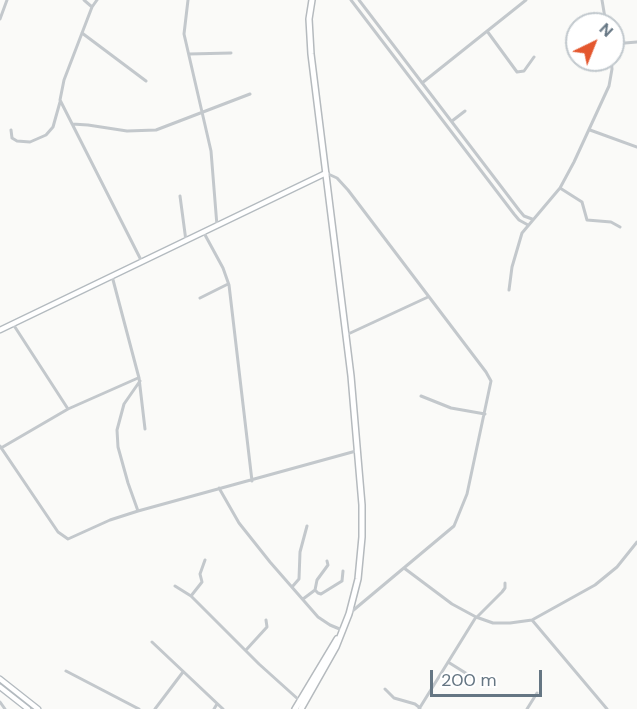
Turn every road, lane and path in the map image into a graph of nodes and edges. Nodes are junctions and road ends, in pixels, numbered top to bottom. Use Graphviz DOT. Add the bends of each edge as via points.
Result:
graph roads {
  1 [pos="7,0"];
  2 [pos="84,0"];
  3 [pos="97,0"];
  4 [pos="188,0"];
  5 [pos="312,0"];
  6 [pos="351,0"];
  7 [pos="358,0"];
  8 [pos="526,0"];
  9 [pos="92,7"];
  10 [pos="0,19"];
  11 [pos="487,31"];
  12 [pos="82,33"];
  13 [pos="231,53"];
  14 [pos="189,54"];
  15 [pos="534,57"];
  16 [pos="611,72"];
  17 [pos="146,81"];
  18 [pos="422,83"];
  19 [pos="417,86"];
  20 [pos="250,94"];
  21 [pos="60,100"];
  22 [pos="441,108"];
  23 [pos="436,111"];
  24 [pos="465,111"];
  25 [pos="202,112"];
  26 [pos="452,121"];
  27 [pos="72,124"];
  28 [pos="447,125"];
  29 [pos="11,129"];
  30 [pos="590,130"];
  31 [pos="637,147"];
  32 [pos="488,169"];
  33 [pos="326,172"];
  34 [pos="484,172"];
  35 [pos="560,188"];
  36 [pos="180,196"];
  37 [pos="532,219"];
  38 [pos="528,225"];
  39 [pos="217,226"];
  40 [pos="620,227"];
  41 [pos="204,233"];
  42 [pos="186,241"];
  43 [pos="142,262"];
  44 [pos="112,276"];
  45 [pos="228,284"];
  46 [pos="509,290"];
  47 [pos="428,297"];
  48 [pos="200,298"];
  49 [pos="13,324"];
  50 [pos="0,330"];
  51 [pos="346,335"];
  52 [pos="139,380"];
  53 [pos="422,396"];
  54 [pos="68,409"];
  55 [pos="485,414"];
  56 [pos="145,429"];
  57 [pos="1,447"];
  58 [pos="358,450"];
  59 [pos="252,481"];
  60 [pos="219,488"];
  61 [pos="138,511"];
  62 [pos="307,526"];
  63 [pos="637,542"];
  64 [pos="205,560"];
  65 [pos="327,561"];
  66 [pos="404,568"];
  67 [pos="343,571"];
  68 [pos="505,583"];
  69 [pos="175,586"];
  70 [pos="292,587"];
  71 [pos="315,590"];
  72 [pos="191,596"];
  73 [pos="303,599"];
  74 [pos="349,614"];
  75 [pos="476,617"];
  76 [pos="266,620"];
  77 [pos="532,620"];
  78 [pos="341,633"];
  79 [pos="152,642"];
  80 [pos="246,650"];
  81 [pos="448,662"];
  82 [pos="66,671"];
  83 [pos="184,672"];
  84 [pos="472,677"];
  85 [pos="0,679"];
  86 [pos="0,687"];
  87 [pos="385,689"];
  88 [pos="537,693"];
  89 [pos="300,700"];
  90 [pos="0,702"];
  91 [pos="217,704"];
  92 [pos="419,708"];
  93 [pos="5,709"];
  94 [pos="28,709"];
  95 [pos="38,709"];
  96 [pos="139,709"];
  97 [pos="155,709"];
  98 [pos="214,709"];
  99 [pos="223,709"];
  100 [pos="295,709"];
  101 [pos="301,709"];
  102 [pos="527,709"];
  103 [pos="607,709"];
  1 -- 10 [label="street"];
  2 -- 9 [label="street"];
  3 -- 9 [label="street"];
  4 -- 14 [label="street" via="184,26"];
  5 -- 33 [label="main road" via="310,43"];
  6 -- 19 [label="street"];
  7 -- 18 [label="street"];
  8 -- 11 [label="street"];
  9 -- 12 [label="street"];
  11 -- 15 [label="street" via="517,72 524,71"];
  11 -- 18 [label="street"];
  12 -- 17 [label="street"];
  12 -- 21 [label="street"];
  13 -- 14 [label="street"];
  14 -- 25 [label="street"];
  16 -- 30 [label="street"];
  18 -- 19 [label="street"];
  18 -- 22 [label="street"];
  19 -- 23 [label="street"];
  20 -- 25 [label="street"];
  21 -- 27 [label="street"];
  21 -- 29 [label="street" via="53,128 45,135 30,142 17,141 12,138"];
  22 -- 23 [label="street"];
  22 -- 26 [label="street"];
  23 -- 28 [label="street"];
  24 -- 26 [label="street"];
  25 -- 27 [label="street" via="147,131"];
  25 -- 39 [label="street" via="211,151"];
  26 -- 28 [label="street"];
  26 -- 32 [label="street"];
  27 -- 43 [label="street"];
  28 -- 34 [label="street"];
  30 -- 31 [label="street"];
  30 -- 35 [label="street"];
  32 -- 34 [label="street"];
  32 -- 37 [label="street" via="524,216"];
  33 -- 39 [label="street"];
  33 -- 47 [label="street" via="348,190"];
  33 -- 51 [label="main road"];
  34 -- 38 [label="street" via="519,220"];
  35 -- 37 [label="street"];
  35 -- 40 [label="street" via="582,202 586,220 611,222"];
  36 -- 42 [label="street"];
  37 -- 38 [label="street"];
  38 -- 46 [label="street" via="512,267"];
  39 -- 41 [label="street"];
  41 -- 42 [label="street"];
  41 -- 45 [label="street"];
  42 -- 43 [label="street"];
  43 -- 44 [label="street"];
  44 -- 49 [label="street"];
  44 -- 52 [label="street"];
  45 -- 48 [label="street"];
  45 -- 59 [label="street"];
  47 -- 51 [label="street"];
  47 -- 55 [label="street" via="488,374"];
  49 -- 50 [label="street"];
  49 -- 54 [label="street"];
  51 -- 58 [label="main road"];
  52 -- 54 [label="street"];
  52 -- 56 [label="street"];
  52 -- 61 [label="street" via="124,404 117,430 118,447"];
  53 -- 55 [label="street" via="436,404"];
  54 -- 57 [label="street"];
  55 -- 66 [label="street" via="456,521"];
  57 -- 61 [label="street" via="65,538"];
  58 -- 59 [label="street"];
  58 -- 74 [label="main road" via="363,537"];
  59 -- 60 [label="street"];
  60 -- 61 [label="street"];
  60 -- 70 [label="street" via="239,523"];
  62 -- 70 [label="street" via="298,579"];
  63 -- 77 [label="street" via="601,581"];
  64 -- 72 [label="street" via="200,574 202,582"];
  65 -- 71 [label="street"];
  66 -- 74 [label="street"];
  66 -- 75 [label="street"];
  67 -- 71 [label="street" via="342,581 321,594"];
  68 -- 75 [label="street" via="505,588"];
  69 -- 72 [label="street"];
  70 -- 73 [label="street"];
  71 -- 73 [label="street"];
  72 -- 80 [label="street"];
  73 -- 78 [label="street" via="318,617"];
  74 -- 78 [label="main road"];
  75 -- 77 [label="street" via="500,624"];
  75 -- 81 [label="street"];
  76 -- 80 [label="street" via="267,627"];
  77 -- 103 [label="street"];
  78 -- 89 [label="main road"];
  78 -- 101 [label="main road"];
  79 -- 83 [label="street"];
  80 -- 89 [label="street"];
  81 -- 84 [label="street"];
  81 -- 92 [label="street"];
  82 -- 96 [label="street"];
  83 -- 91 [label="street"];
  83 -- 97 [label="street"];
  85 -- 95 [label="street"];
  86 -- 94 [label="street"];
  87 -- 92 [label="street" via="394,698"];
  88 -- 102 [label="street"];
  89 -- 100 [label="main road"];
  90 -- 93 [label="street"];
  91 -- 98 [label="street"];
  91 -- 99 [label="street"];
}
